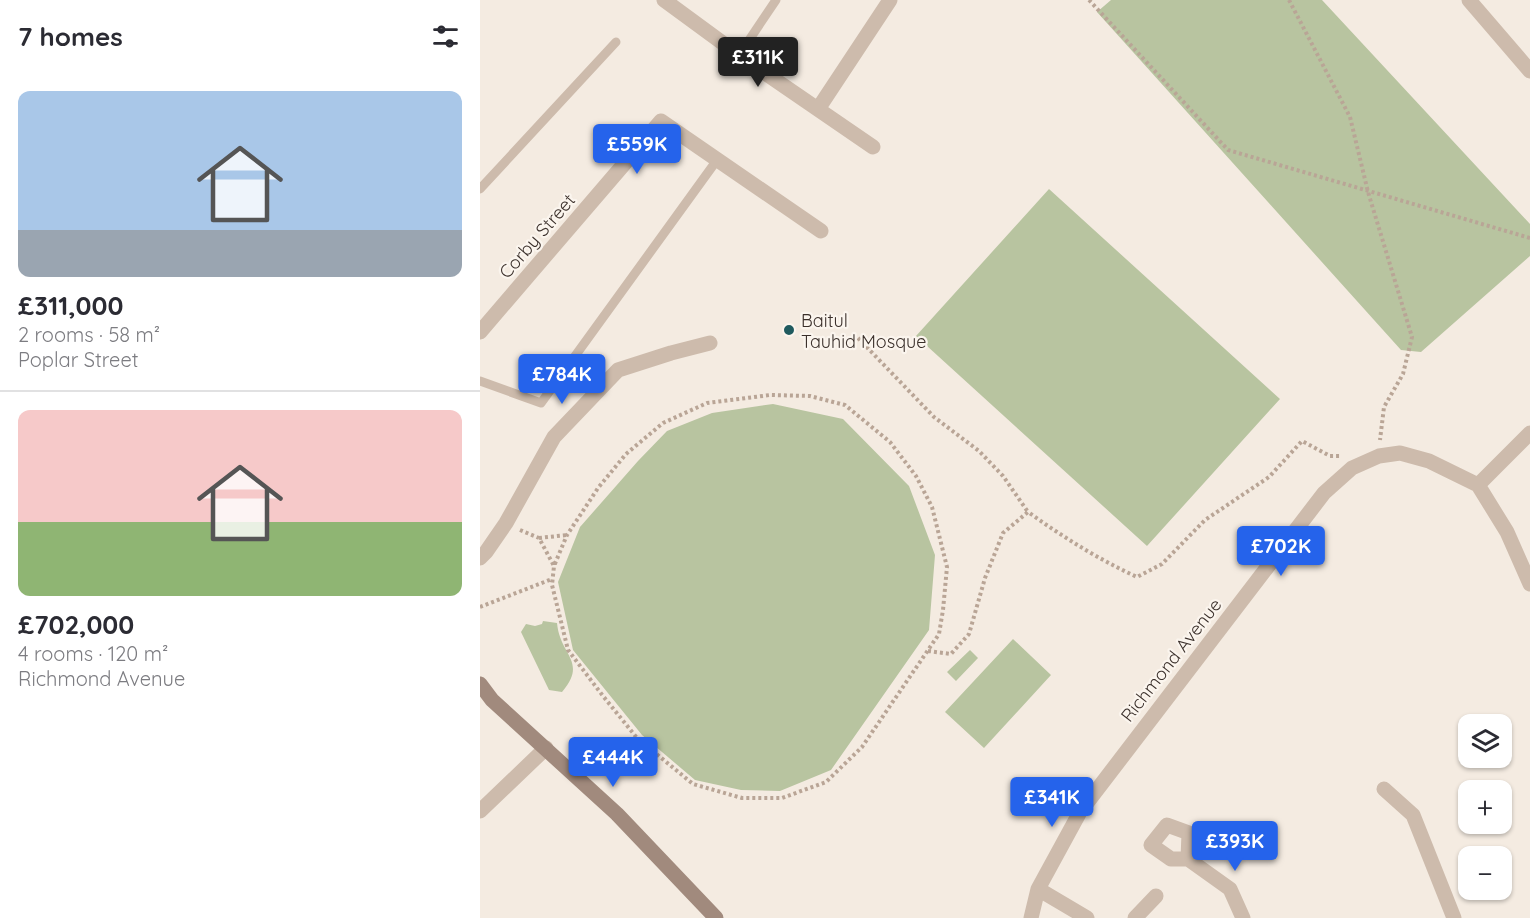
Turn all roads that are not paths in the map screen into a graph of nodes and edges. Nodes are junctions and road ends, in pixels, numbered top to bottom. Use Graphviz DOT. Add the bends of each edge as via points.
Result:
graph roads {
  1 [pos="664,0"];
  2 [pos="776,0"];
  3 [pos="890,0"];
  4 [pos="1468,0"];
  5 [pos="616,42"];
  6 [pos="739,55"];
  7 [pos="1530,71"];
  8 [pos="818,109"];
  9 [pos="873,147"];
  10 [pos="717,160"];
  11 [pos="480,189"];
  12 [pos="821,231"];
  13 [pos="480,332"];
  14 [pos="710,343"];
  15 [pos="480,381"];
  16 [pos="1530,433"];
  17 [pos="1478,485"];
  18 [pos="480,558"];
  19 [pos="1530,584"];
  20 [pos="480,684"];
  21 [pos="546,748"];
  22 [pos="1384,789"];
  23 [pos="480,811"];
  24 [pos="1188,859"];
  25 [pos="1038,889"];
  26 [pos="1156,896"];
  27 [pos="716,918"];
  28 [pos="1031,918"];
  29 [pos="1087,918"];
  30 [pos="1136,918"];
  31 [pos="1243,918"];
  32 [pos="1454,918"];
  1 -- 6 [label="street"];
  2 -- 6 [label="lane"];
  3 -- 8 [label="street"];
  4 -- 7 [label="street"];
  5 -- 11 [label="lane"];
  6 -- 8 [label="street"];
  8 -- 9 [label="street"];
  10 -- 12 [label="street, Corby Street"];
  10 -- 13 [label="street, Corby Street" via="661,121"];
  10 -- 15 [label="lane" via="541,403"];
  14 -- 18 [label="street" via="618,370 554,437 506,523"];
  16 -- 17 [label="street"];
  17 -- 19 [label="street" via="1507,532"];
  17 -- 25 [label="street, Richmond Avenue" via="1400,453 1352,468 1324,493 1118,759 1080,812"];
  20 -- 21 [label="street" via="492,700"];
  21 -- 23 [label="street"];
  21 -- 27 [label="street" via="617,814"];
  22 -- 32 [label="street" via="1413,815"];
  24 -- 31 [label="street" via="1230,889"];
  25 -- 28 [label="street, Richmond Avenue"];
  25 -- 29 [label="street"];
  26 -- 30 [label="street"];
}
